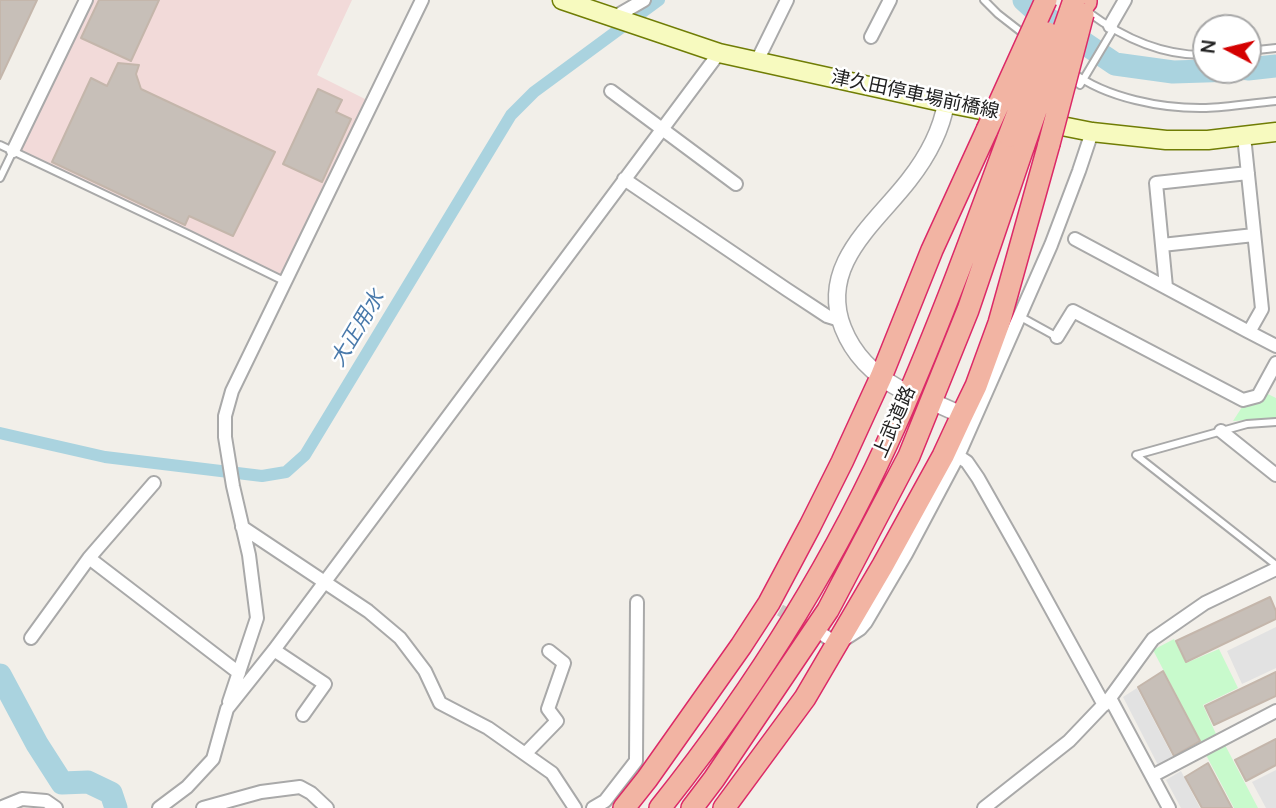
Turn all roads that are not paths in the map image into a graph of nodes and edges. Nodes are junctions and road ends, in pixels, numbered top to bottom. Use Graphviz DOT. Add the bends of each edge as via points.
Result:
graph roads {
  1 [pos="86,0"];
  2 [pos="422,0"];
  3 [pos="562,0"];
  4 [pos="644,0"];
  5 [pos="787,0"];
  6 [pos="890,0"];
  7 [pos="984,0"];
  8 [pos="1046,0"];
  9 [pos="1060,0"];
  10 [pos="1125,0"];
  11 [pos="1080,1"];
  12 [pos="615,19"];
  13 [pos="1112,29"];
  14 [pos="871,37"];
  15 [pos="719,53"];
  16 [pos="1192,55"];
  17 [pos="1056,59"];
  18 [pos="757,61"];
  19 [pos="1066,66"];
  20 [pos="1084,78"];
  21 [pos="998,87"];
  22 [pos="611,91"];
  23 [pos="1276,101"];
  24 [pos="946,103"];
  25 [pos="989,113"];
  26 [pos="662,129"];
  27 [pos="1092,132"];
  28 [pos="1276,132"];
  29 [pos="1244,136"];
  30 [pos="1017,141"];
  31 [pos="0,145"];
  32 [pos="13,151"];
  33 [pos="1248,173"];
  34 [pos="0,178"];
  35 [pos="624,179"];
  36 [pos="736,184"];
  37 [pos="1254,236"];
  38 [pos="1075,239"];
  39 [pos="1162,245"];
  40 [pos="286,282"];
  41 [pos="1166,287"];
  42 [pos="1019,316"];
  43 [pos="839,320"];
  44 [pos="1249,332"];
  45 [pos="1059,338"];
  46 [pos="1276,346"];
  47 [pos="1276,363"];
  48 [pos="881,377"];
  49 [pos="900,389"];
  50 [pos="935,403"];
  51 [pos="962,415"];
  52 [pos="1276,422"];
  53 [pos="1221,431"];
  54 [pos="958,456"];
  55 [pos="1276,475"];
  56 [pos="154,483"];
  57 [pos="243,527"];
  58 [pos="89,558"];
  59 [pos="1275,572"];
  60 [pos="325,581"];
  61 [pos="637,602"];
  62 [pos="31,638"];
  63 [pos="828,638"];
  64 [pos="274,650"];
  65 [pos="549,651"];
  66 [pos="239,673"];
  67 [pos="1107,701"];
  68 [pos="227,709"];
  69 [pos="1276,711"];
  70 [pos="303,715"];
  71 [pos="525,754"];
  72 [pos="1152,776"];
  73 [pos="0,808"];
  74 [pos="56,808"];
  75 [pos="159,808"];
  76 [pos="203,808"];
  77 [pos="327,808"];
  78 [pos="575,808"];
  79 [pos="593,808"];
  80 [pos="624,808"];
  81 [pos="660,808"];
  82 [pos="692,808"];
  83 [pos="724,808"];
  84 [pos="984,808"];
  85 [pos="1169,808"];
  1 -- 32 [label="street"];
  2 -- 40 [label="street"];
  3 -- 12 [label="main road, 津久田停車場前橋線"];
  4 -- 12 [label="street"];
  5 -- 18 [label="street"];
  6 -- 14 [label="street"];
  7 -- 17 [label="lane"];
  8 -- 25 [label="highway, bridge"];
  9 -- 30 [label="highway, 上武道路, bridge"];
  10 -- 13 [label="street"];
  11 -- 13 [label="lane"];
  11 -- 30 [label="highway, 上武道路, bridge"];
  11 -- 51 [label="highway, bridge" via="1049,144 999,323"];
  12 -- 15 [label="main road, 津久田停車場前橋線"];
  13 -- 16 [label="lane" via="1158,50"];
  13 -- 20 [label="lane"];
  15 -- 18 [label="main road, 津久田停車場前橋線"];
  15 -- 26 [label="street"];
  18 -- 24 [label="main road, 津久田停車場前橋線"];
  19 -- 20 [label="lane"];
  20 -- 21 [label="lane" via="1080,85 1021,39"];
  20 -- 23 [label="lane" via="1103,90 1178,107"];
  22 -- 26 [label="street"];
  24 -- 25 [label="main road, 津久田停車場前橋線"];
  24 -- 43 [label="street" via="940,130 920,164 848,256 838,294"];
  25 -- 27 [label="main road, 津久田停車場前橋線"];
  25 -- 48 [label="highway"];
  26 -- 35 [label="street"];
  26 -- 36 [label="street"];
  27 -- 29 [label="main road, 津久田停車場前橋線" via="1166,140"];
  27 -- 42 [label="street" via="1061,220"];
  28 -- 29 [label="main road, 津久田停車場前橋線"];
  29 -- 33 [label="street"];
  30 -- 81 [label="highway, 上武道路" via="897,421 818,578 771,654"];
  30 -- 82 [label="highway, 上武道路" via="968,310 909,456 828,610"];
  31 -- 32 [label="lane"];
  32 -- 34 [label="lane"];
  32 -- 40 [label="lane"];
  33 -- 37 [label="street"];
  33 -- 39 [label="street" via="1156,183"];
  35 -- 43 [label="street"];
  35 -- 60 [label="street"];
  37 -- 39 [label="street"];
  37 -- 44 [label="street" via="1262,309"];
  38 -- 41 [label="street"];
  39 -- 41 [label="street"];
  40 -- 57 [label="street" via="232,391 225,416 229,464"];
  41 -- 44 [label="street"];
  42 -- 45 [label="lane"];
  42 -- 54 [label="street"];
  43 -- 48 [label="street" via="853,349"];
  44 -- 46 [label="street"];
  45 -- 47 [label="street" via="1073,311 1243,400 1258,396"];
  48 -- 49 [label="street"];
  48 -- 80 [label="highway" via="774,606"];
  50 -- 51 [label="street"];
  51 -- 63 [label="highway" via="883,565"];
  52 -- 53 [label="lane"];
  53 -- 55 [label="street"];
  53 -- 59 [label="lane" via="1136,456"];
  54 -- 63 [label="street" via="866,622 860,629"];
  54 -- 67 [label="street" via="984,489"];
  56 -- 58 [label="street"];
  57 -- 60 [label="street"];
  57 -- 66 [label="street" via="257,618"];
  58 -- 62 [label="street"];
  58 -- 66 [label="street"];
  59 -- 67 [label="street" via="1205,603 1153,639"];
  60 -- 64 [label="street"];
  60 -- 71 [label="street" via="400,638 425,671 440,703"];
  61 -- 79 [label="street" via="636,761 605,801"];
  63 -- 83 [label="highway" via="804,698"];
  64 -- 68 [label="street"];
  64 -- 70 [label="street" via="325,684"];
  65 -- 71 [label="street" via="564,663 548,709 556,721"];
  66 -- 68 [label="street"];
  67 -- 72 [label="street"];
  67 -- 84 [label="street" via="1069,741"];
  68 -- 75 [label="street" via="212,759 187,787"];
  69 -- 72 [label="street"];
  71 -- 78 [label="street" via="552,773"];
  72 -- 85 [label="street"];
  73 -- 74 [label="street" via="22,799 46,801"];
  76 -- 77 [label="street" via="261,792 300,788"];
}
